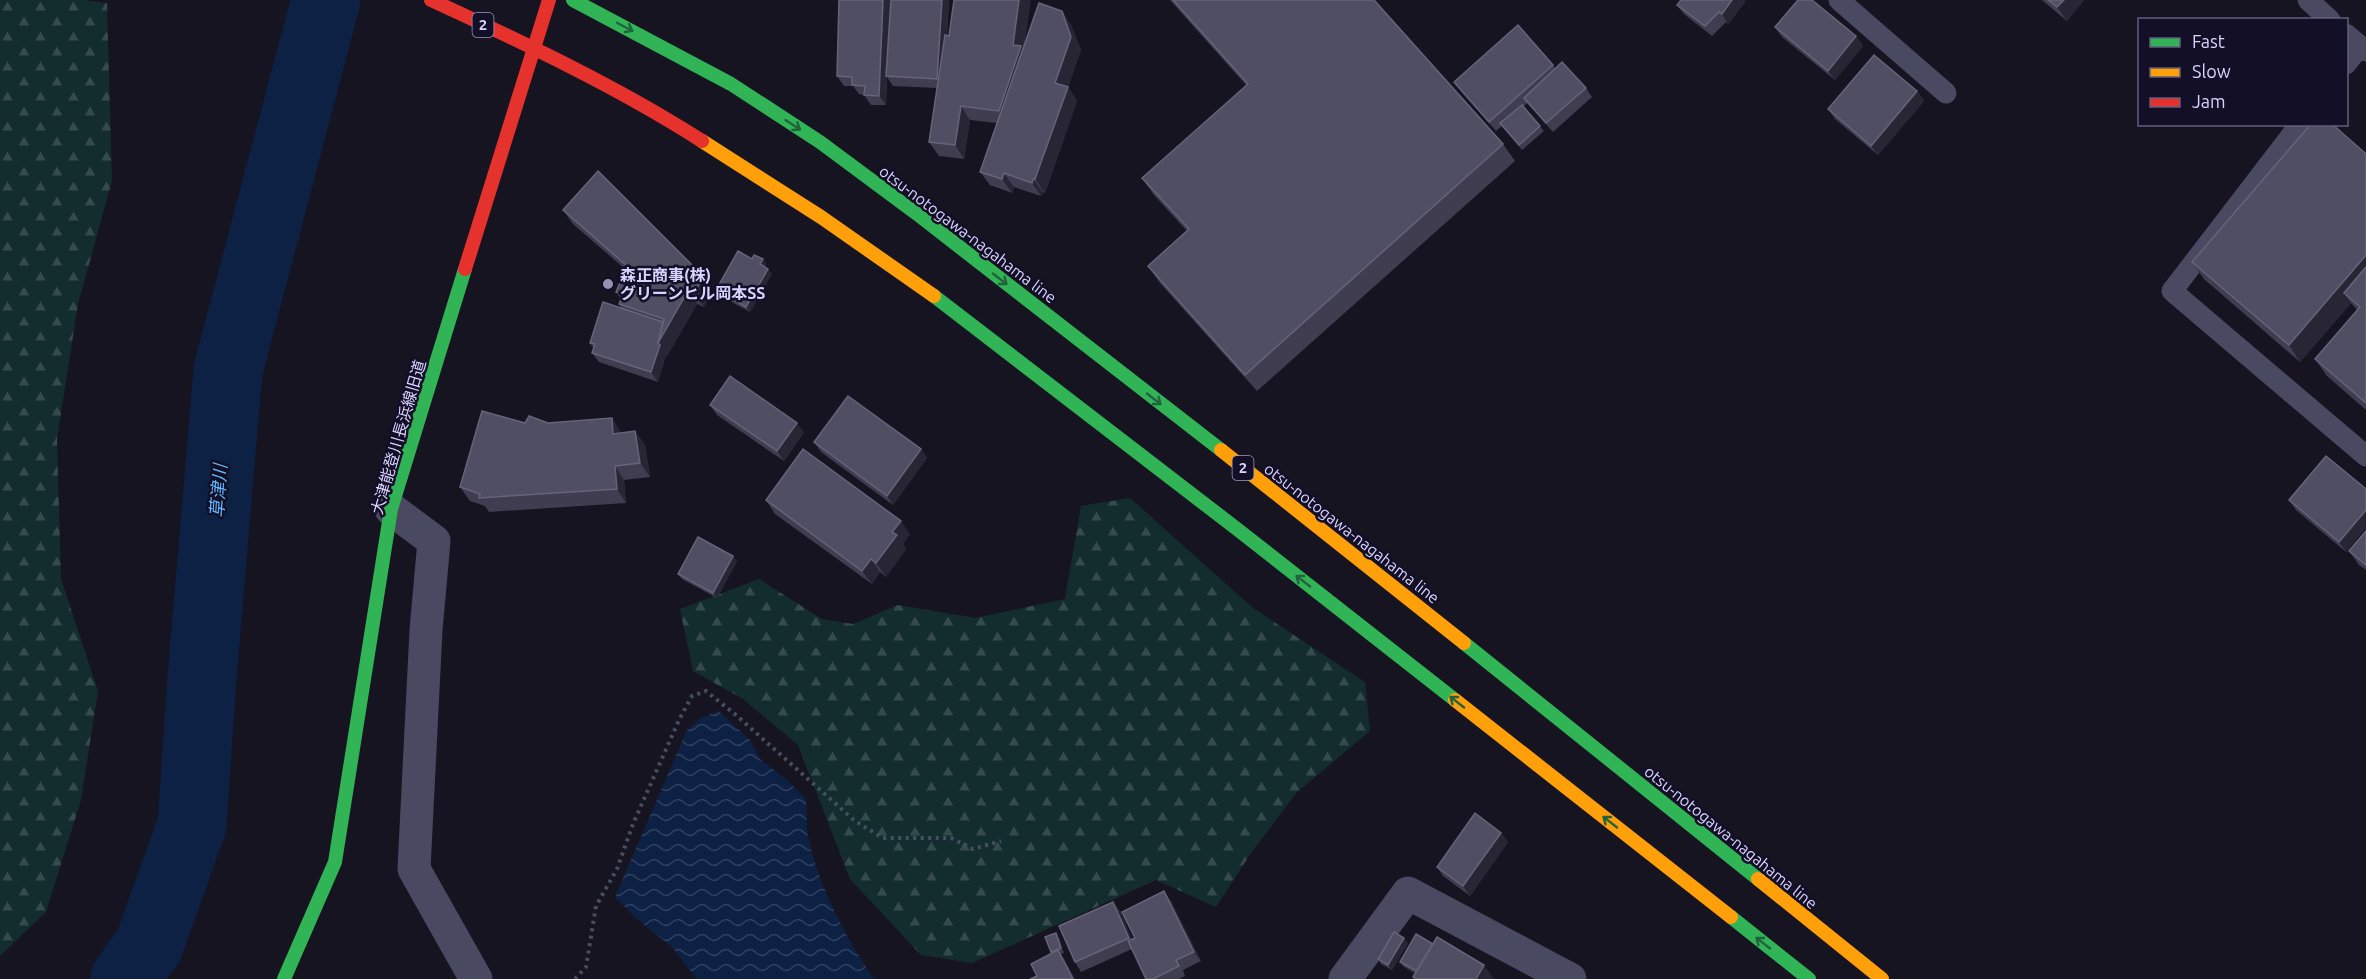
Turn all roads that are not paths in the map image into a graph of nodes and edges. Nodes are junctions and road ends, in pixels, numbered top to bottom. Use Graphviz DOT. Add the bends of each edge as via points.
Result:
graph roads {
  1 [pos="549,0"];
  2 [pos="573,0"];
  3 [pos="1839,0"];
  4 [pos="2308,0"];
  5 [pos="433,1"];
  6 [pos="2328,18"];
  7 [pos="2358,44"];
  8 [pos="532,47"];
  9 [pos="2348,61"];
  10 [pos="1946,93"];
  11 [pos="2298,126"];
  12 [pos="2366,456"];
  13 [pos="392,509"];
  14 [pos="284,979"];
  15 [pos="476,979"];
  16 [pos="1345,979"];
  17 [pos="1570,979"];
  18 [pos="1809,979"];
  19 [pos="1882,979"];
  1 -- 8 [label="main road, 大津能登川長浜線旧道"];
  2 -- 19 [label="main road, otsu-notogawa-nagahama line / 2, one-way" via="731,84 820,142 903,204 1334,538"];
  3 -- 10 [label="lane"];
  4 -- 6 [label="lane"];
  5 -- 8 [label="main road, 2"];
  7 -- 9 [label="lane"];
  8 -- 13 [label="main road, 大津能登川長浜線旧道"];
  18 -- 8 [label="main road, 2, one-way" via="916,282 660,114"];
  11 -- 12 [label="lane" via="2172,291"];
  13 -- 14 [label="main road, 大津能登川長浜線旧道" via="335,862"];
  13 -- 15 [label="street" via="434,541 414,869"];
  16 -- 17 [label="street" via="1408,893"];
}
